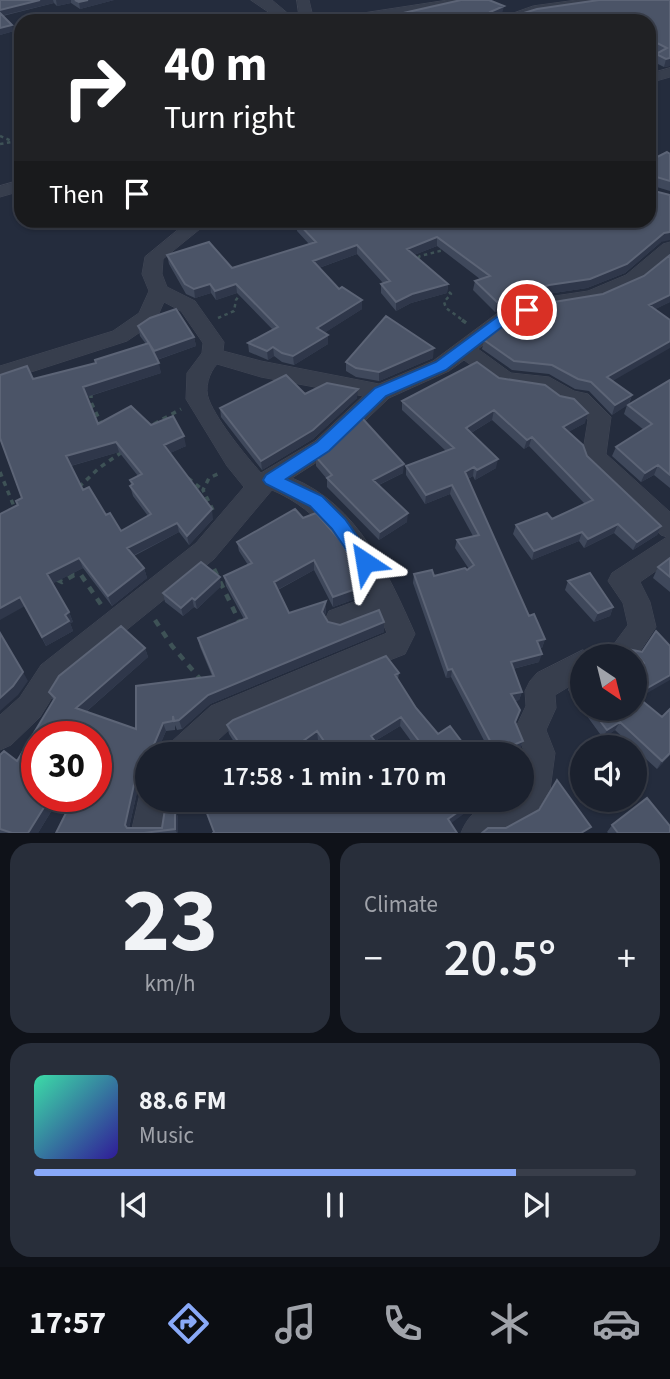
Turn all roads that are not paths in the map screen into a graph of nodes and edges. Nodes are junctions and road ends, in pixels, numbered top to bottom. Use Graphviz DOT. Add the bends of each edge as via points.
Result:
graph roads {
  1 [pos="257,0"];
  2 [pos="463,0"];
  3 [pos="605,0"];
  4 [pos="281,14"];
  5 [pos="386,14"];
  6 [pos="520,14"];
  7 [pos="192,228"];
  8 [pos="670,248"];
  9 [pos="159,291"];
  10 [pos="472,342"];
  11 [pos="212,355"];
  12 [pos="0,374"];
  13 [pos="381,392"];
  14 [pos="265,484"];
  15 [pos="670,528"];
  16 [pos="670,547"];
  17 [pos="387,601"];
  18 [pos="339,620"];
  19 [pos="631,644"];
  20 [pos="570,670"];
  21 [pos="0,736"];
  22 [pos="194,742"];
  23 [pos="150,812"];
  24 [pos="147,833"];
  25 [pos="477,833"];
  1 -- 4 [label="street"];
  2 -- 5 [label="street"];
  3 -- 6 [label="street"];
  7 -- 9 [label="street" via="154,257 152,274"];
  8 -- 10 [label="street" via="633,279 592,297 548,303 506,317"];
  9 -- 11 [label="street" via="188,306 214,342"];
  9 -- 12 [label="street" via="148,317 120,336"];
  10 -- 13 [label="street" via="441,366"];
  10 -- 15 [label="street" via="506,380 549,385 580,400 600,417 594,457"];
  11 -- 13 [label="street"];
  11 -- 14 [label="street" via="198,373 199,402 243,468"];
  13 -- 14 [label="street" via="323,447"];
  14 -- 17 [label="street" via="316,501 353,542"];
  14 -- 21 [label="street" via="205,551 51,674 30,707"];
  16 -- 19 [label="street" via="621,581 640,608 642,627"];
  17 -- 18 [label="street"];
  17 -- 22 [label="street" via="401,634 395,645 222,716"];
  20 -- 25 [label="street" via="540,691 541,708 530,729 540,753 534,790 523,804 497,816"];
  23 -- 24 [label="street"];
}
